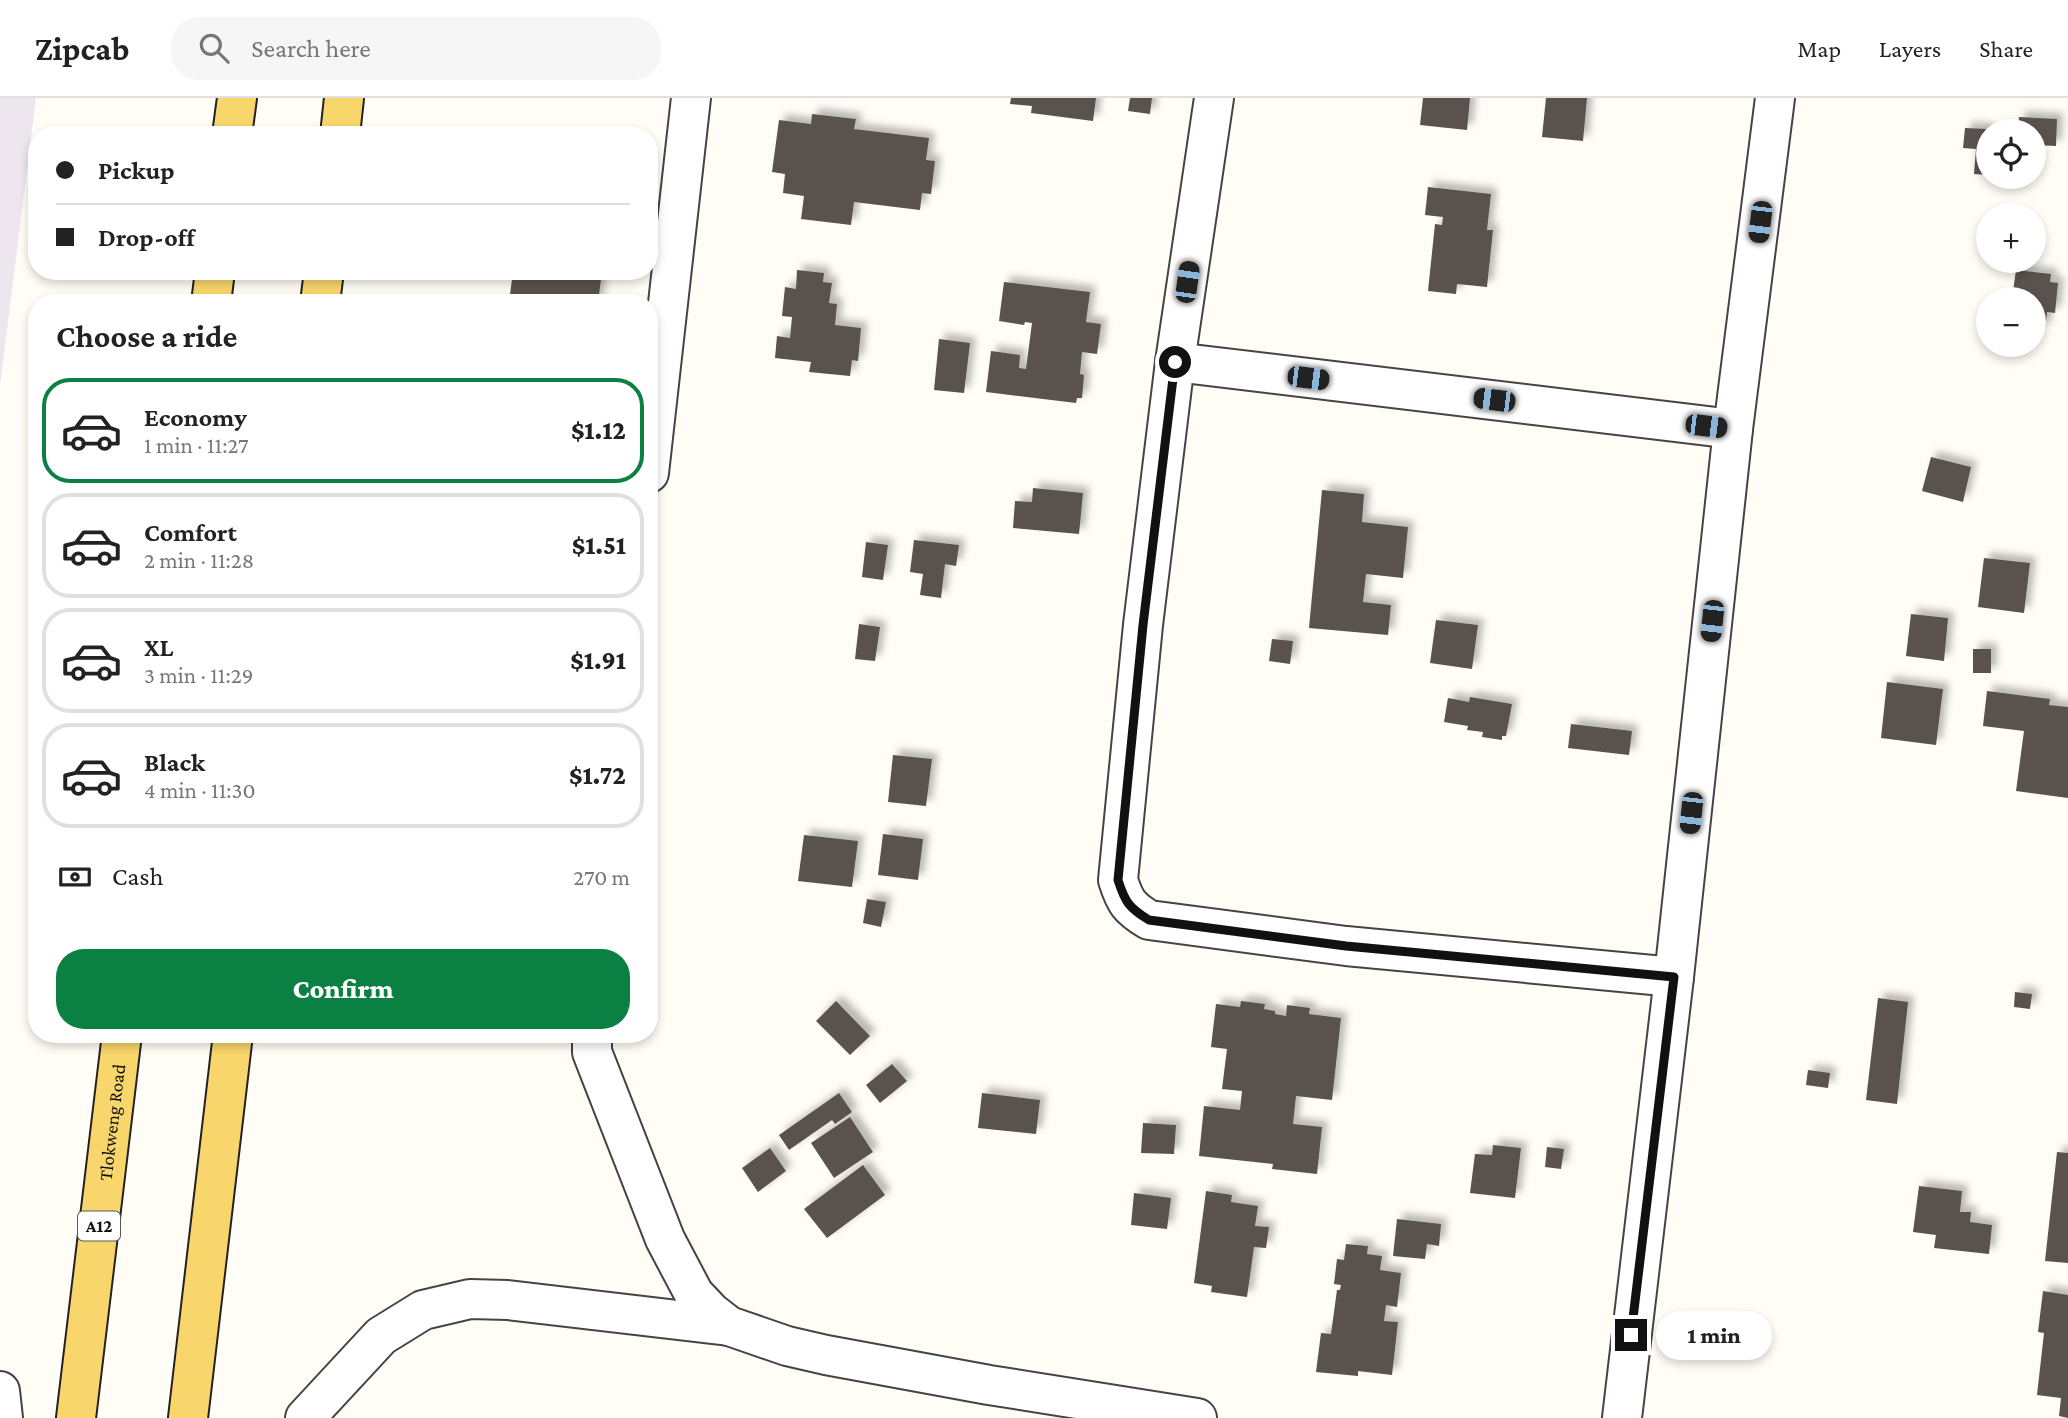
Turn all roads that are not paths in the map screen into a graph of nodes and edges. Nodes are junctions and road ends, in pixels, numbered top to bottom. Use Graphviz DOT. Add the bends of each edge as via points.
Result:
graph roads {
  1 [pos="237,98"];
  2 [pos="344,98"];
  3 [pos="691,98"];
  4 [pos="1214,98"];
  5 [pos="1775,98"];
  6 [pos="233,126"];
  7 [pos="341,126"];
  8 [pos="1175,362"];
  9 [pos="658,393"];
  10 [pos="1733,429"];
  11 [pos="1674,977"];
  12 [pos="121,1043"];
  13 [pos="232,1043"];
  14 [pos="592,1043"];
  15 [pos="729,1326"];
  16 [pos="0,1391"];
  17 [pos="3,1418"];
  18 [pos="76,1418"];
  19 [pos="188,1418"];
  20 [pos="305,1418"];
  21 [pos="1197,1418"];
  22 [pos="1622,1418"];
  1 -- 6 [label="main road"];
  2 -- 7 [label="main road"];
  3 -- 9 [label="street"];
  4 -- 8 [label="street"];
  5 -- 10 [label="street"];
  8 -- 10 [label="street"];
  8 -- 11 [label="street" via="1118,880 1132,911 1149,920 1346,946"];
  10 -- 11 [label="street"];
  11 -- 22 [label="street"];
  12 -- 18 [label="main road, Tlokweng Road / A12"];
  13 -- 19 [label="main road"];
  14 -- 15 [label="street" via="665,1239 694,1294"];
  15 -- 20 [label="street" via="470,1299 423,1310 382,1336"];
  15 -- 21 [label="street" via="826,1354"];
  16 -- 17 [label="street"];
}
